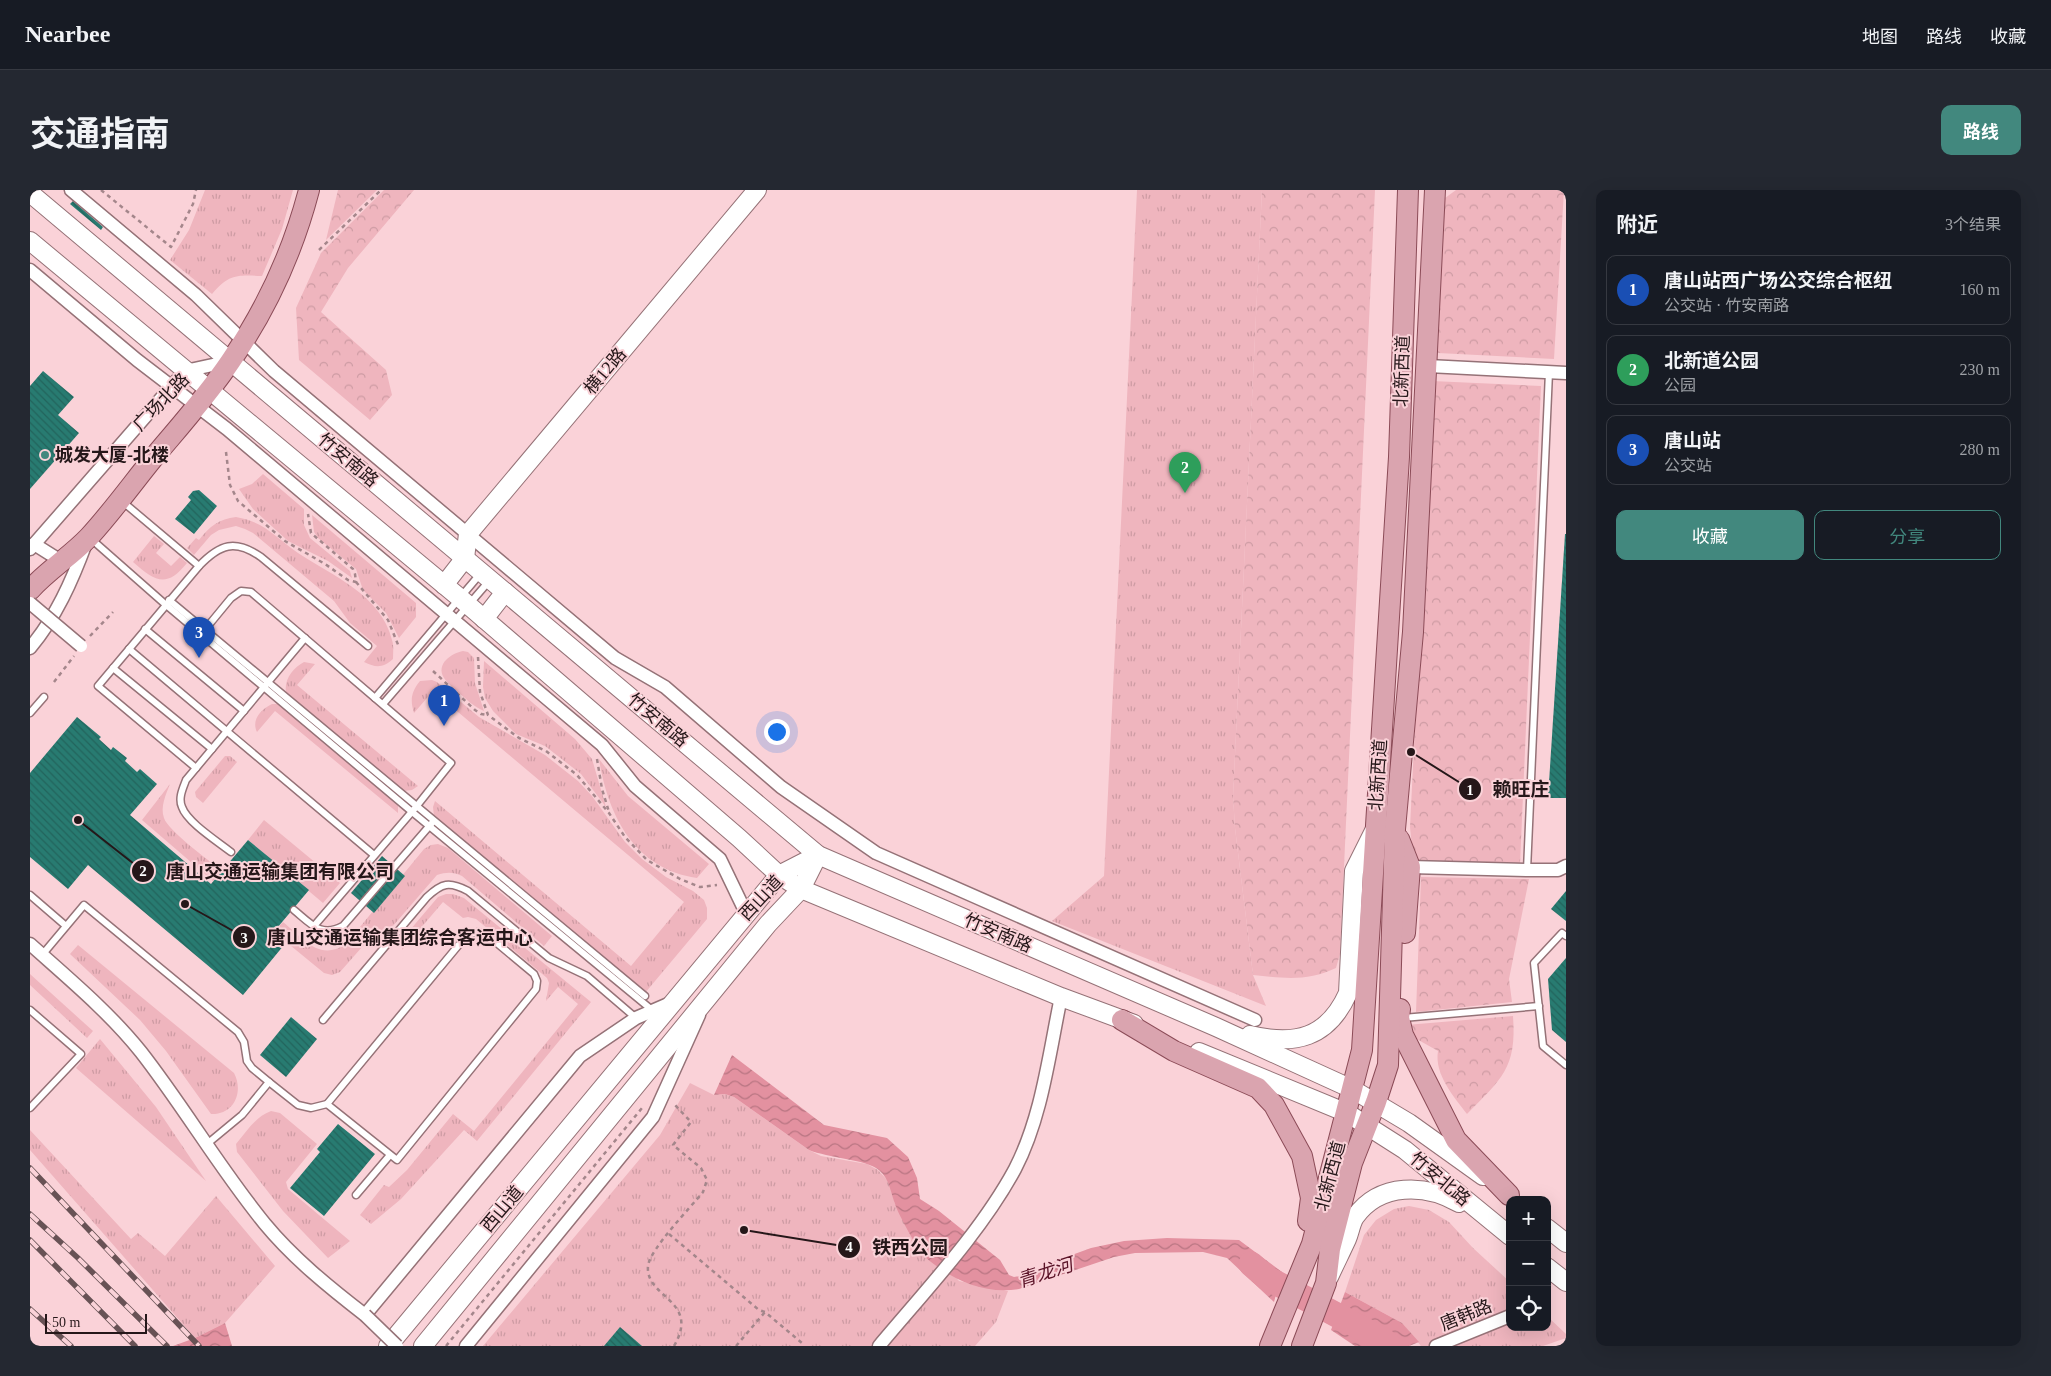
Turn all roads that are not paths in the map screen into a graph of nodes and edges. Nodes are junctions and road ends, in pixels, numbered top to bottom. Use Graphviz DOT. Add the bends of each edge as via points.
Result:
graph roads {
  1 [pos="71,190"];
  2 [pos="309,190"];
  3 [pos="758,190"];
  4 [pos="1408,190"];
  5 [pos="1435,190"];
  6 [pos="30,193"];
  7 [pos="30,241"];
  8 [pos="30,270"];
  9 [pos="243,341"];
  10 [pos="230,361"];
  11 [pos="1428,366"];
  12 [pos="185,371"];
  13 [pos="1549,372"];
  14 [pos="1566,372"];
  15 [pos="172,386"];
  16 [pos="210,390"];
  17 [pos="197,406"];
  18 [pos="120,499"];
  19 [pos="468,534"];
  20 [pos="88,537"];
  21 [pos="32,546"];
  22 [pos="465,558"];
  23 [pos="61,562"];
  24 [pos="199,566"];
  25 [pos="486,576"];
  26 [pos="444,585"];
  27 [pos="30,590"];
  28 [pos="505,592"];
  29 [pos="167,602"];
  30 [pos="464,602"];
  31 [pos="30,603"];
  32 [pos="452,617"];
  33 [pos="484,619"];
  34 [pos="145,629"];
  35 [pos="203,632"];
  36 [pos="305,638"];
  37 [pos="81,646"];
  38 [pos="368,646"];
  39 [pos="30,648"];
  40 [pos="129,649"];
  41 [pos="113,668"];
  42 [pos="266,686"];
  43 [pos="44,697"];
  44 [pos="375,698"];
  45 [pos="383,704"];
  46 [pos="244,711"];
  47 [pos="30,713"];
  48 [pos="227,731"];
  49 [pos="212,749"];
  50 [pos="196,768"];
  51 [pos="413,809"];
  52 [pos="431,824"];
  53 [pos="1395,829"];
  54 [pos="1374,831"];
  55 [pos="231,852"];
  56 [pos="374,855"];
  57 [pos="818,855"];
  58 [pos="1566,866"];
  59 [pos="1410,867"];
  60 [pos="1527,870"];
  61 [pos="779,875"];
  62 [pos="801,890"];
  63 [pos="30,895"];
  64 [pos="294,910"];
  65 [pos="746,913"];
  66 [pos="66,926"];
  67 [pos="314,926"];
  68 [pos="1566,936"];
  69 [pos="30,944"];
  70 [pos="42,955"];
  71 [pos="645,996"];
  72 [pos="708,996"];
  73 [pos="1061,997"];
  74 [pos="675,1001"];
  75 [pos="1539,1006"];
  76 [pos="30,1010"];
  77 [pos="652,1010"];
  78 [pos="636,1018"];
  79 [pos="1399,1018"];
  80 [pos="323,1020"];
  81 [pos="1122,1020"];
  82 [pos="1255,1020"];
  83 [pos="1216,1027"];
  84 [pos="1566,1065"];
  85 [pos="269,1082"];
  86 [pos="1352,1089"];
  87 [pos="1376,1102"];
  88 [pos="327,1104"];
  89 [pos="30,1108"];
  90 [pos="1347,1113"];
  91 [pos="1367,1126"];
  92 [pos="206,1144"];
  93 [pos="390,1155"];
  94 [pos="356,1195"];
  95 [pos="1508,1196"];
  96 [pos="1509,1196"];
  97 [pos="1492,1222"];
  98 [pos="1551,1231"];
  99 [pos="1506,1233"];
  100 [pos="1566,1243"];
  101 [pos="1304,1261"];
  102 [pos="1551,1270"];
  103 [pos="1566,1282"];
  104 [pos="1326,1283"];
  105 [pos="365,1315"];
  106 [pos="1506,1318"];
  107 [pos="1272,1342"];
  108 [pos="388,1346"];
  109 [pos="397,1346"];
  110 [pos="423,1346"];
  111 [pos="466,1346"];
  112 [pos="879,1346"];
  113 [pos="1302,1346"];
  114 [pos="1436,1346"];
  1 -- 9 [label="street" via="196,295"];
  2 -- 9 [label="main road" via="288,255"];
  3 -- 19 [label="main road, 横12路"];
  4 -- 54 [label="main road, 北新西道" via="1399,457"];
  5 -- 11 [label="main road, 北新西道"];
  6 -- 10 [label="main road, 竹安南路"];
  7 -- 12 [label="main road, 竹安南路"];
  8 -- 15 [label="street"];
  9 -- 10 [label="main road"];
  9 -- 19 [label="street" via="274,371"];
  10 -- 12 [label="street, 广场北路"];
  10 -- 16 [label="main road, 广场北路"];
  10 -- 22 [label="main road, 竹安南路"];
  11 -- 13 [label="street"];
  11 -- 53 [label="main road, 北新西道" via="1413,632"];
  12 -- 15 [label="street, 广场北路"];
  12 -- 16 [label="main road, 竹安南路"];
  13 -- 14 [label="street"];
  13 -- 60 [label="lane"];
  15 -- 17 [label="street"];
  15 -- 21 [label="street, 广场北路"];
  16 -- 17 [label="main road, 广场北路"];
  16 -- 26 [label="main road, 竹安南路"];
  17 -- 18 [label="main road, 广场北路"];
  17 -- 32 [label="street"];
  18 -- 20 [label="main road, 广场北路"];
  18 -- 24 [label="lane"];
  19 -- 22 [label="main road"];
  19 -- 82 [label="street" via="615,658 665,688 781,787 876,853"];
  20 -- 23 [label="main road, 广场北路"];
  20 -- 29 [label="lane"];
  20 -- 39 [label="street" via="70,584 47,629"];
  21 -- 23 [label="street"];
  22 -- 25 [label="main road, 竹安南路"];
  22 -- 26 [label="main road"];
  23 -- 27 [label="main road, 广场北路"];
  24 -- 29 [label="lane"];
  24 -- 38 [label="lane" via="224,546 250,549"];
  25 -- 28 [label="main road, 竹安南路"];
  25 -- 30 [label="lane"];
  25 -- 30 [label="lane"];
  26 -- 30 [label="main road, 竹安南路"];
  28 -- 33 [label="main road"];
  28 -- 57 [label="main road, 竹安南路"];
  29 -- 34 [label="lane"];
  29 -- 35 [label="lane"];
  30 -- 32 [label="lane"];
  30 -- 32 [label="lane"];
  30 -- 33 [label="main road, 竹安南路"];
  31 -- 37 [label="street, bridge"];
  32 -- 44 [label="lane"];
  32 -- 45 [label="lane"];
  32 -- 65 [label="street" via="602,745 635,786 720,859"];
  33 -- 61 [label="main road, 竹安南路"];
  34 -- 40 [label="lane"];
  34 -- 46 [label="lane"];
  35 -- 36 [label="lane" via="231,598 241,591 250,592"];
  35 -- 42 [label="lane"];
  36 -- 42 [label="lane"];
  36 -- 44 [label="lane"];
  40 -- 41 [label="lane"];
  40 -- 48 [label="lane"];
  41 -- 49 [label="lane"];
  41 -- 50 [label="lane" via="98,686"];
  42 -- 46 [label="lane"];
  42 -- 51 [label="lane"];
  43 -- 47 [label="lane"];
  44 -- 45 [label="lane"];
  45 -- 51 [label="lane" via="452,762"];
  46 -- 48 [label="lane"];
  48 -- 49 [label="lane"];
  48 -- 56 [label="lane"];
  49 -- 50 [label="lane"];
  50 -- 55 [label="lane" via="186,780 181,806 187,817"];
  51 -- 52 [label="lane"];
  51 -- 56 [label="lane"];
  52 -- 67 [label="lane" via="343,926 334,932 323,932"];
  52 -- 71 [label="lane"];
  52 -- 77 [label="lane"];
  53 -- 59 [label="main road"];
  53 -- 87 [label="main road, 北新西道" via="1388,1065"];
  54 -- 83 [label="main road" via="1354,871 1348,993 1333,1019 1321,1030 1291,1040 1263,1038"];
  54 -- 86 [label="main road, 北新西道" via="1362,1050"];
  56 -- 67 [label="lane"];
  57 -- 61 [label="main road, 西山道"];
  57 -- 62 [label="main road, 西山道"];
  57 -- 83 [label="main road, 竹安南路"];
  58 -- 60 [label="street" via="1558,870"];
  59 -- 60 [label="street"];
  59 -- 79 [label="main road"];
  61 -- 62 [label="main road, 竹安南路"];
  61 -- 65 [label="main road, 西山道"];
  62 -- 72 [label="main road, 西山道"];
  62 -- 73 [label="main road, 竹安南路"];
  63 -- 66 [label="lane"];
  64 -- 67 [label="lane"];
  65 -- 74 [label="main road, 西山道"];
  66 -- 70 [label="lane"];
  66 -- 85 [label="lane" via="84,906 238,1032 244,1042 246,1061"];
  68 -- 75 [label="lane" via="1562,933 1534,963"];
  69 -- 70 [label="street"];
  70 -- 92 [label="street" via="139,1051"];
  72 -- 110 [label="main road, 西山道"];
  72 -- 111 [label="street" via="653,1117"];
  73 -- 81 [label="main road, 竹安南路"];
  73 -- 112 [label="street" via="1037,1110 1015,1168 978,1225"];
  74 -- 77 [label="street"];
  74 -- 108 [label="main road, 西山道"];
  75 -- 79 [label="lane"];
  75 -- 84 [label="lane" via="1543,1046"];
  76 -- 89 [label="lane" via="81,1054"];
  77 -- 78 [label="street"];
  78 -- 80 [label="lane" via="586,976 549,958 468,891 446,884 427,897"];
  78 -- 105 [label="street" via="580,1056"];
  79 -- 96 [label="main road" via="1403,1035 1456,1140"];
  81 -- 90 [label="main road, 竹安南路"];
  81 -- 101 [label="main road" via="1174,1051 1258,1088 1274,1105 1302,1156 1307,1174 1311,1198"];
  83 -- 86 [label="main road, 竹安南路"];
  85 -- 88 [label="lane" via="298,1105 311,1108"];
  85 -- 92 [label="lane" via="242,1115"];
  86 -- 87 [label="main road, 竹安南路"];
  86 -- 90 [label="main road, 北新西道"];
  87 -- 91 [label="main road, 北新西道"];
  87 -- 95 [label="main road, 竹安北路"];
  88 -- 93 [label="lane"];
  88 -- 93 [label="lane" via="462,941 470,934 486,934 534,974 536,989 396,1160"];
  90 -- 91 [label="main road, 竹安南路"];
  90 -- 101 [label="main road, 北新西道" via="1312,1244"];
  91 -- 97 [label="main road, 竹安北路" via="1405,1150"];
  91 -- 104 [label="main road, 北新西道" via="1352,1163 1332,1240"];
  92 -- 105 [label="street" via="284,1245"];
  93 -- 94 [label="lane"];
  97 -- 99 [label="main road, 竹安北路"];
  97 -- 104 [label="main road" via="1444,1194 1405,1189 1393,1191 1377,1198 1355,1218"];
  98 -- 100 [label="main road"];
  101 -- 107 [label="main road, 北新西道"];
  102 -- 103 [label="main road"];
  104 -- 113 [label="main road, 北新西道"];
  105 -- 109 [label="street, bridge"];
  106 -- 114 [label="street, 唐韩路"];
}
